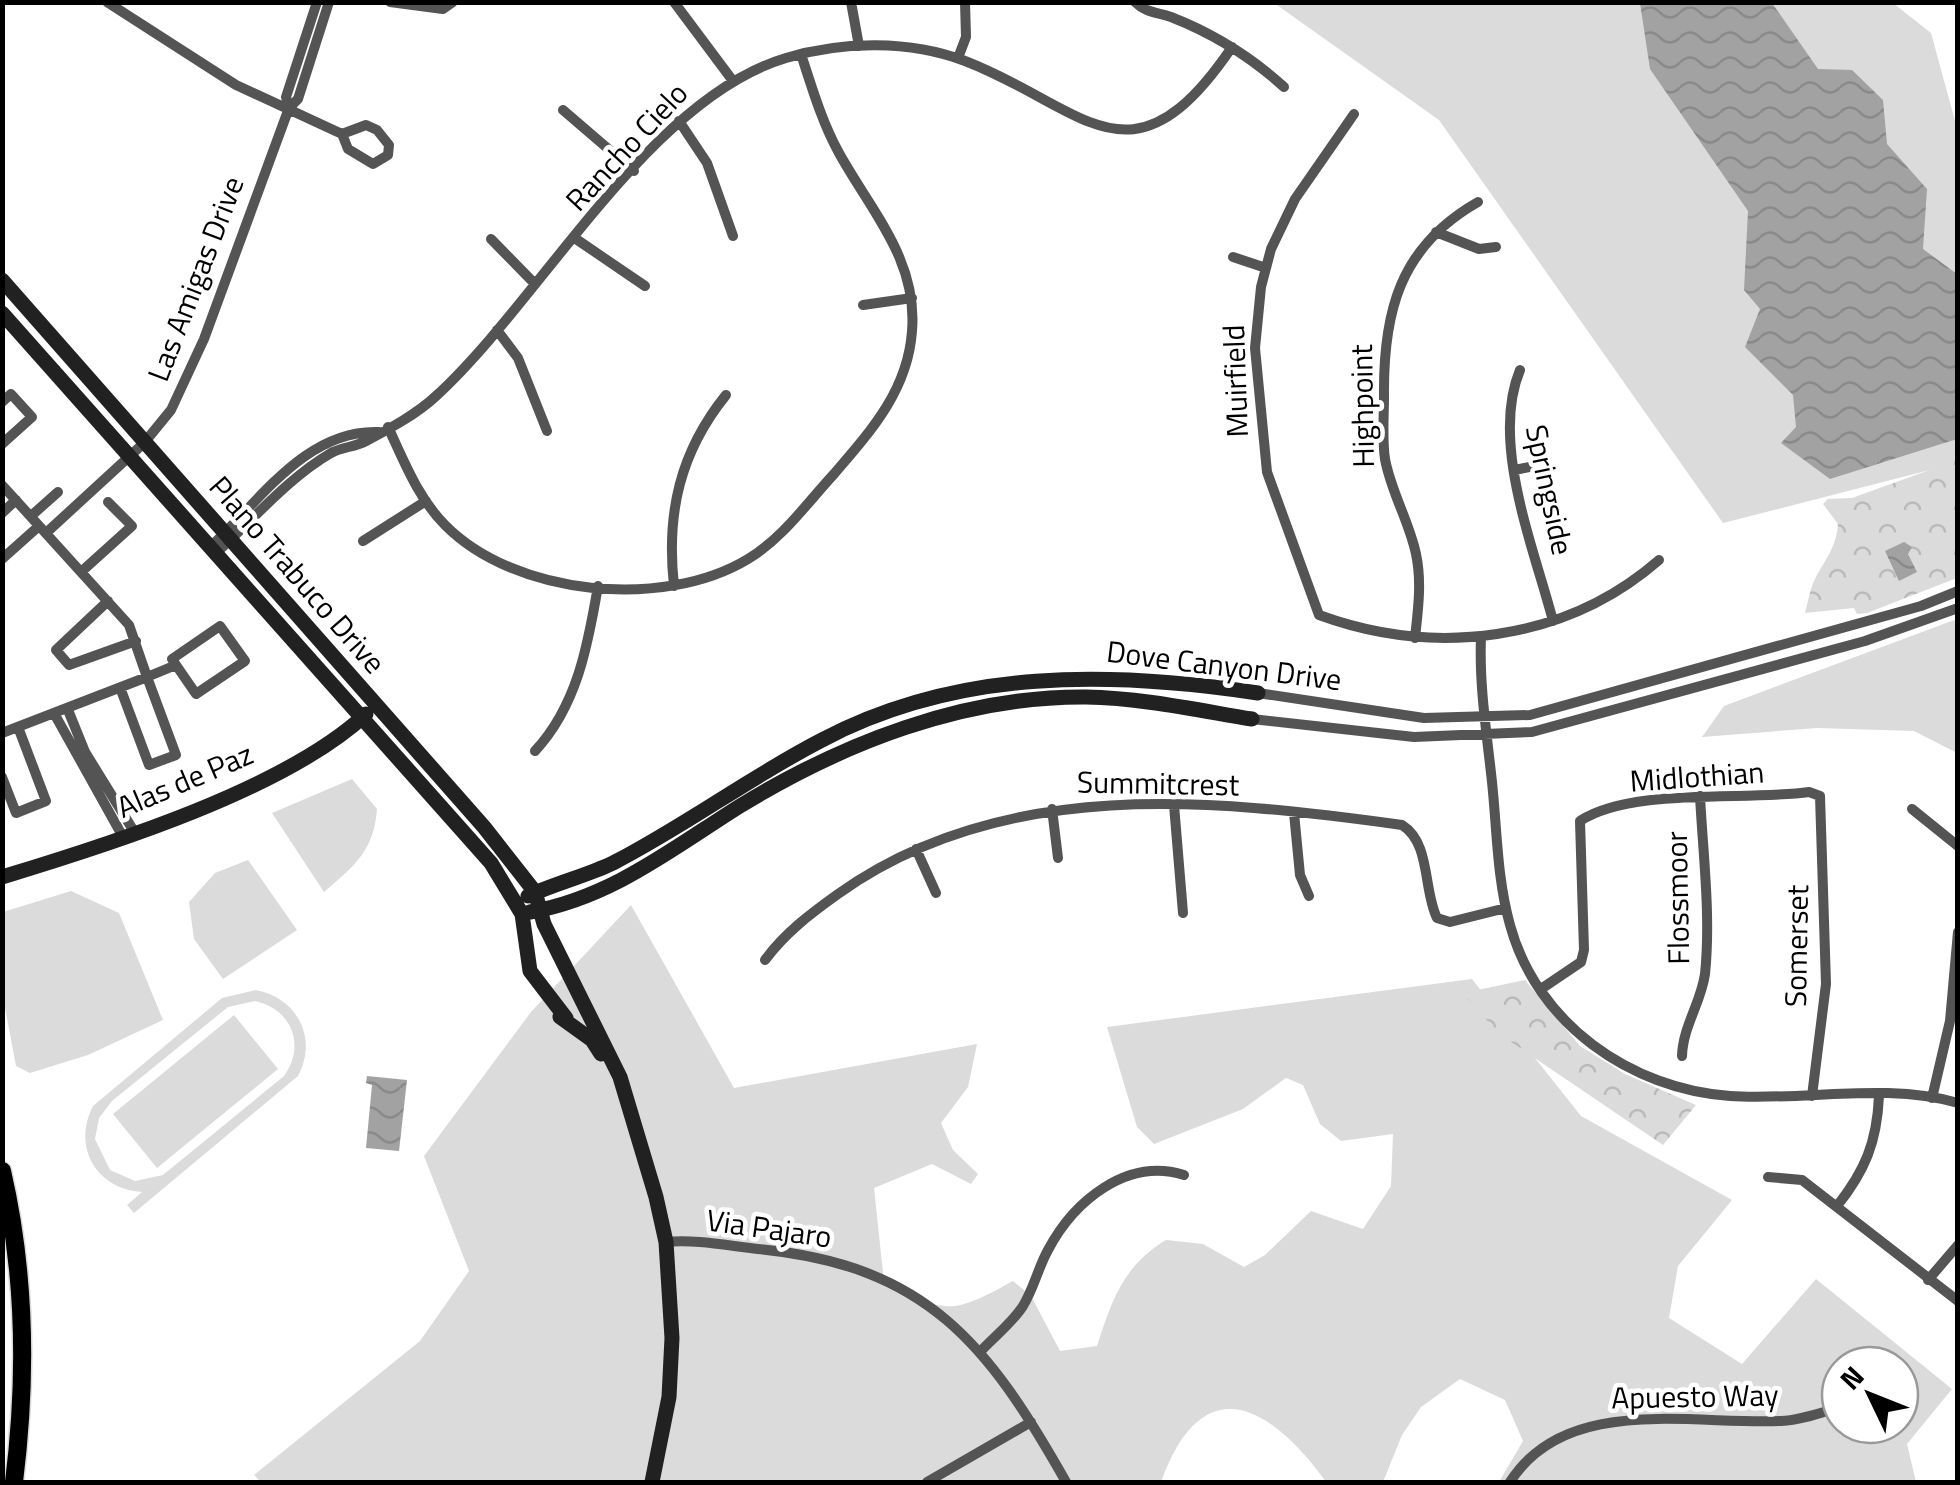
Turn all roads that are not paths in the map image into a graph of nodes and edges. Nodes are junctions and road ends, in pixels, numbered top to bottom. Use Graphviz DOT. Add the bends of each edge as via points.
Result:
graph roads {
  1 [pos="107,2"];
  2 [pos="317,2"];
  3 [pos="330,2"];
  4 [pos="390,2"];
  5 [pos="674,2"];
  6 [pos="851,2"];
  7 [pos="965,2"];
  8 [pos="1135,2"];
  9 [pos="452,4"];
  10 [pos="314,36"];
  11 [pos="859,46"];
  12 [pos="1232,47"];
  13 [pos="801,54"];
  14 [pos="958,58"];
  15 [pos="733,81"];
  16 [pos="1284,87"];
  17 [pos="289,108"];
  18 [pos="563,110"];
  19 [pos="1354,114"];
  20 [pos="679,121"];
  21 [pos="342,134"];
  22 [pos="634,171"];
  23 [pos="1478,202"];
  24 [pos="1436,232"];
  25 [pos="733,236"];
  26 [pos="576,238"];
  27 [pos="491,239"];
  28 [pos="1496,247"];
  29 [pos="1232,257"];
  30 [pos="1266,268"];
  31 [pos="2,280"];
  32 [pos="535,284"];
  33 [pos="645,286"];
  34 [pos="912,298"];
  35 [pos="863,305"];
  36 [pos="2,313"];
  37 [pos="496,330"];
  38 [pos="1520,370"];
  39 [pos="726,394"];
  40 [pos="2,402"];
  41 [pos="384,429"];
  42 [pos="547,431"];
  43 [pos="144,442"];
  44 [pos="2,444"];
  45 [pos="328,448"];
  46 [pos="129,456"];
  47 [pos="298,459"];
  48 [pos="1544,464"];
  49 [pos="1515,470"];
  50 [pos="306,471"];
  51 [pos="2,484"];
  52 [pos="58,492"];
  53 [pos="16,500"];
  54 [pos="426,501"];
  55 [pos="108,502"];
  56 [pos="2,513"];
  57 [pos="38,525"];
  58 [pos="228,536"];
  59 [pos="364,541"];
  60 [pos="214,549"];
  61 [pos="2,559"];
  62 [pos="1660,560"];
  63 [pos="81,572"];
  64 [pos="598,586"];
  65 [pos="674,586"];
  66 [pos="1958,592"];
  67 [pos="108,601"];
  68 [pos="1958,608"];
  69 [pos="1553,621"];
  70 [pos="1414,638"];
  71 [pos="1480,638"];
  72 [pos="136,641"];
  73 [pos="176,665"];
  74 [pos="148,677"];
  75 [pos="121,690"];
  76 [pos="1258,693"];
  77 [pos="1296,700"];
  78 [pos="374,706"];
  79 [pos="68,710"];
  80 [pos="55,715"];
  81 [pos="361,718"];
  82 [pos="1252,718"];
  83 [pos="1486,718"];
  84 [pos="1292,721"];
  85 [pos="18,727"];
  86 [pos="2,733"];
  87 [pos="1488,737"];
  88 [pos="535,751"];
  89 [pos="2,777"];
  90 [pos="1700,796"];
  91 [pos="1820,796"];
  92 [pos="1174,805"];
  93 [pos="1052,809"];
  94 [pos="1912,809"];
  95 [pos="1294,813"];
  96 [pos="129,835"];
  97 [pos="1958,846"];
  98 [pos="916,849"];
  99 [pos="1058,858"];
  100 [pos="2,877"];
  101 [pos="535,892"];
  102 [pos="936,893"];
  103 [pos="1310,896"];
  104 [pos="518,908"];
  105 [pos="1506,908"];
  106 [pos="541,911"];
  107 [pos="1183,913"];
  108 [pos="1958,932"];
  109 [pos="764,960"];
  110 [pos="1540,989"];
  111 [pos="1954,1022"];
  112 [pos="1682,1056"];
  113 [pos="1812,1096"];
  114 [pos="1879,1096"];
  115 [pos="1932,1098"];
  116 [pos="625,1102"];
  117 [pos="1958,1103"];
  118 [pos="2,1171"];
  119 [pos="1184,1175"];
  120 [pos="1768,1177"];
  121 [pos="1837,1206"];
  122 [pos="666,1242"];
  123 [pos="1958,1244"];
  124 [pos="1928,1280"];
  125 [pos="1958,1301"];
  126 [pos="980,1350"];
  127 [pos="1820,1411"];
  128 [pos="1031,1422"];
  129 [pos="14,1482"];
  130 [pos="652,1482"];
  131 [pos="927,1482"];
  132 [pos="1066,1482"];
  133 [pos="1510,1482"];
  1 -- 17 [label="street" via="207,68"];
  2 -- 10 [label="street, Las Amigas Drive"];
  3 -- 10 [label="street, Las Amigas Drive"];
  4 -- 9 [label="street"];
  5 -- 15 [label="street"];
  6 -- 11 [label="street"];
  7 -- 14 [label="street" via="966,38"];
  8 -- 12 [label="street"];
  10 -- 17 [label="street, Las Amigas Drive" via="286,96"];
  11 -- 13 [label="street, Rancho Cielo"];
  11 -- 14 [label="street, Rancho Cielo"];
  12 -- 14 [label="street, Rancho Cielo" via="1187,105 1131,129 1089,126"];
  12 -- 16 [label="street"];
  13 -- 15 [label="street, Rancho Cielo"];
  13 -- 34 [label="street" via="818,110 903,262"];
  15 -- 20 [label="street, Rancho Cielo"];
  17 -- 21 [label="street"];
  17 -- 43 [label="street, Las Amigas Drive" via="188,379"];
  18 -- 22 [label="street"];
  19 -- 30 [label="street, Muirfield" via="1295,199"];
  20 -- 22 [label="street, Rancho Cielo"];
  20 -- 25 [label="street" via="707,163"];
  21 -- 21 [label="street" via="358,158 373,164 388,155 389,145 366,125"];
  22 -- 26 [label="street, Rancho Cielo"];
  23 -- 24 [label="street, Highpoint"];
  24 -- 28 [label="street" via="1479,250"];
  24 -- 70 [label="street, Highpoint" via="1397,290 1384,342 1384,455 1416,553"];
  26 -- 32 [label="street, Rancho Cielo"];
  26 -- 33 [label="street"];
  27 -- 32 [label="street"];
  29 -- 30 [label="street"];
  30 -- 70 [label="street, Muirfield" via="1255,348 1262,444 1313,603 1320,615"];
  31 -- 43 [label="street, Plano Trabuco Drive"];
  32 -- 37 [label="street, Rancho Cielo"];
  34 -- 35 [label="street"];
  34 -- 65 [label="street" via="904,372 870,433 766,546 724,572"];
  36 -- 46 [label="street, Plano Trabuco Drive"];
  37 -- 41 [label="street, Rancho Cielo" via="433,400"];
  37 -- 42 [label="street" via="518,358"];
  38 -- 49 [label="street, Springside" via="1508,412"];
  39 -- 65 [label="street" via="702,424 679,480 672,515"];
  40 -- 44 [label="street" via="12,394 32,417"];
  41 -- 45 [label="street, Rancho Cielo"];
  41 -- 54 [label="street"];
  43 -- 46 [label="street, Las Amigas Drive"];
  43 -- 58 [label="street, Plano Trabuco Drive"];
  45 -- 47 [label="street, Rancho Cielo"];
  45 -- 50 [label="street, Rancho Cielo"];
  46 -- 57 [label="street, Las Amigas Drive"];
  46 -- 60 [label="street, Plano Trabuco Drive"];
  47 -- 50 [label="street"];
  47 -- 58 [label="street, Rancho Cielo"];
  48 -- 49 [label="street"];
  49 -- 69 [label="street, Springside"];
  50 -- 58 [label="street, Rancho Cielo"];
  51 -- 53 [label="street"];
  52 -- 57 [label="street"];
  53 -- 56 [label="street"];
  53 -- 57 [label="street"];
  54 -- 59 [label="street"];
  54 -- 64 [label="street" via="450,529 526,576"];
  55 -- 63 [label="street" via="132,526"];
  57 -- 61 [label="street"];
  57 -- 63 [label="street"];
  58 -- 60 [label="street, Rancho Cielo"];
  58 -- 78 [label="street, Plano Trabuco Drive"];
  60 -- 81 [label="street, Plano Trabuco Drive"];
  62 -- 69 [label="street"];
  63 -- 67 [label="street"];
  64 -- 65 [label="street"];
  64 -- 88 [label="street" via="582,666 559,722"];
  66 -- 83 [label="street, Dove Canyon Drive" via="1606,697"];
  67 -- 72 [label="street"];
  67 -- 72 [label="street" via="56,650 69,665"];
  68 -- 87 [label="street, Dove Canyon Drive" via="1612,713"];
  69 -- 71 [label="street"];
  70 -- 71 [label="street"];
  71 -- 83 [label="street"];
  72 -- 74 [label="street"];
  73 -- 73 [label="street" via="172,659 220,626 244,661 196,694"];
  73 -- 74 [label="street"];
  74 -- 75 [label="street"];
  74 -- 75 [label="street" via="176,755 149,765"];
  75 -- 79 [label="street"];
  76 -- 77 [label="street, Dove Canyon Drive"];
  76 -- 101 [label="street, Dove Canyon Drive" via="1095,677 966,690 826,737 611,864"];
  77 -- 83 [label="street, Dove Canyon Drive" via="1424,718"];
  77 -- 84 [label="street"];
  78 -- 81 [label="street, Alas de Paz"];
  78 -- 101 [label="street, Plano Trabuco Drive"];
  79 -- 80 [label="street"];
  79 -- 96 [label="street"];
  80 -- 85 [label="street"];
  80 -- 96 [label="street"];
  81 -- 96 [label="street, Alas de Paz" via="286,767"];
  81 -- 104 [label="street, Plano Trabuco Drive" via="491,864"];
  82 -- 84 [label="street, Dove Canyon Drive"];
  82 -- 106 [label="street, Dove Canyon Drive" via="1082,697 1020,700 942,717 815,766 621,880"];
  83 -- 87 [label="street"];
  84 -- 87 [label="street, Dove Canyon Drive" via="1414,736"];
  85 -- 86 [label="street"];
  85 -- 89 [label="street" via="46,801 16,813"];
  87 -- 105 [label="street"];
  90 -- 91 [label="street, Midlothian"];
  90 -- 110 [label="street, Midlothian" via="1594,812 1580,822 1584,950 1581,962"];
  90 -- 112 [label="street, Flossmoor" via="1707,948"];
  91 -- 113 [label="street, Somerset" via="1826,984"];
  92 -- 93 [label="street, Summitcrest"];
  92 -- 95 [label="street, Summitcrest"];
  92 -- 107 [label="street"];
  93 -- 98 [label="street, Summitcrest" via="1010,816"];
  93 -- 99 [label="street"];
  94 -- 97 [label="street"];
  95 -- 103 [label="street" via="1300,875"];
  95 -- 105 [label="street, Summitcrest" via="1402,825 1412,832 1438,918 1450,922"];
  96 -- 100 [label="street, Alas de Paz"];
  98 -- 102 [label="street"];
  98 -- 109 [label="street, Summitcrest" via="824,904"];
  101 -- 104 [label="street, Dove Canyon Drive"];
  101 -- 106 [label="street, Plano Trabuco Drive"];
  104 -- 106 [label="street, Dove Canyon Drive"];
  104 -- 116 [label="street" via="536,979 592,1040"];
  105 -- 110 [label="street"];
  106 -- 116 [label="street, Plano Trabuco Drive" via="620,1077"];
  108 -- 111 [label="street"];
  110 -- 113 [label="street" via="1583,1037 1651,1079 1730,1096"];
  111 -- 115 [label="street"];
  113 -- 114 [label="street"];
  114 -- 115 [label="street"];
  114 -- 121 [label="street" via="1871,1154"];
  115 -- 117 [label="street"];
  116 -- 122 [label="street"];
  118 -- 129 [label="main road" via="24,1320"];
  119 -- 126 [label="street" via="1149,1169 1086,1201 1050,1246 1024,1304"];
  120 -- 121 [label="street" via="1802,1180"];
  121 -- 124 [label="street"];
  122 -- 126 [label="street, Via Pajaro" via="803,1254 856,1268 922,1300"];
  122 -- 130 [label="street" via="670,1378"];
  123 -- 124 [label="street"];
  124 -- 125 [label="street"];
  126 -- 128 [label="street, Via Pajaro"];
  127 -- 133 [label="street, Apuesto Way" via="1782,1421 1590,1425 1547,1444"];
  128 -- 131 [label="street"];
  128 -- 132 [label="street, Via Pajaro"];
}
